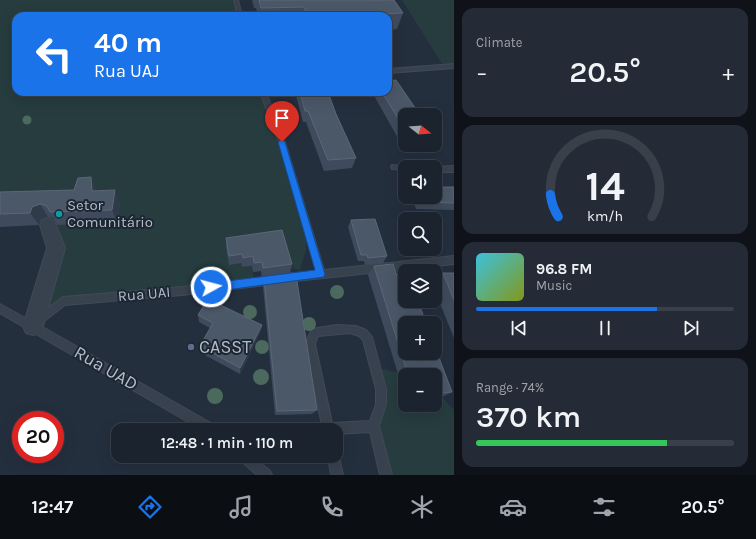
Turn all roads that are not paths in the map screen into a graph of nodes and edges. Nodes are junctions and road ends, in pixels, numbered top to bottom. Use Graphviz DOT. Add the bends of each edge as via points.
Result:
graph roads {
  1 [pos="236,0"];
  2 [pos="239,12"];
  3 [pos="454,66"];
  4 [pos="392,71"];
  5 [pos="265,96"];
  6 [pos="394,167"];
  7 [pos="398,167"];
  8 [pos="442,169"];
  9 [pos="454,170"];
  10 [pos="48,225"];
  11 [pos="454,260"];
  12 [pos="321,274"];
  13 [pos="0,308"];
  14 [pos="33,326"];
  15 [pos="200,423"];
  16 [pos="327,423"];
  17 [pos="374,426"];
  18 [pos="343,428"];
  19 [pos="252,463"];
  20 [pos="335,463"];
  21 [pos="266,475"];
  22 [pos="338,475"];
  23 [pos="386,475"];
  1 -- 2 [label="lane"];
  3 -- 4 [label="lane"];
  5 -- 12 [label="lane" via="282,142"];
  6 -- 7 [label="lane"];
  8 -- 9 [label="lane"];
  10 -- 14 [label="street" via="56,248"];
  11 -- 12 [label="lane, Rua UAI"];
  12 -- 14 [label="lane, Rua UAI" via="182,291 63,300"];
  13 -- 14 [label="lane, Rua UAD"];
  14 -- 15 [label="lane, Rua UAD"];
  16 -- 17 [label="lane" via="310,344 315,332 356,329 367,337 381,388 381,404"];
  17 -- 18 [label="lane"];
  17 -- 23 [label="lane"];
  19 -- 21 [label="lane"];
  20 -- 22 [label="lane"];
}
